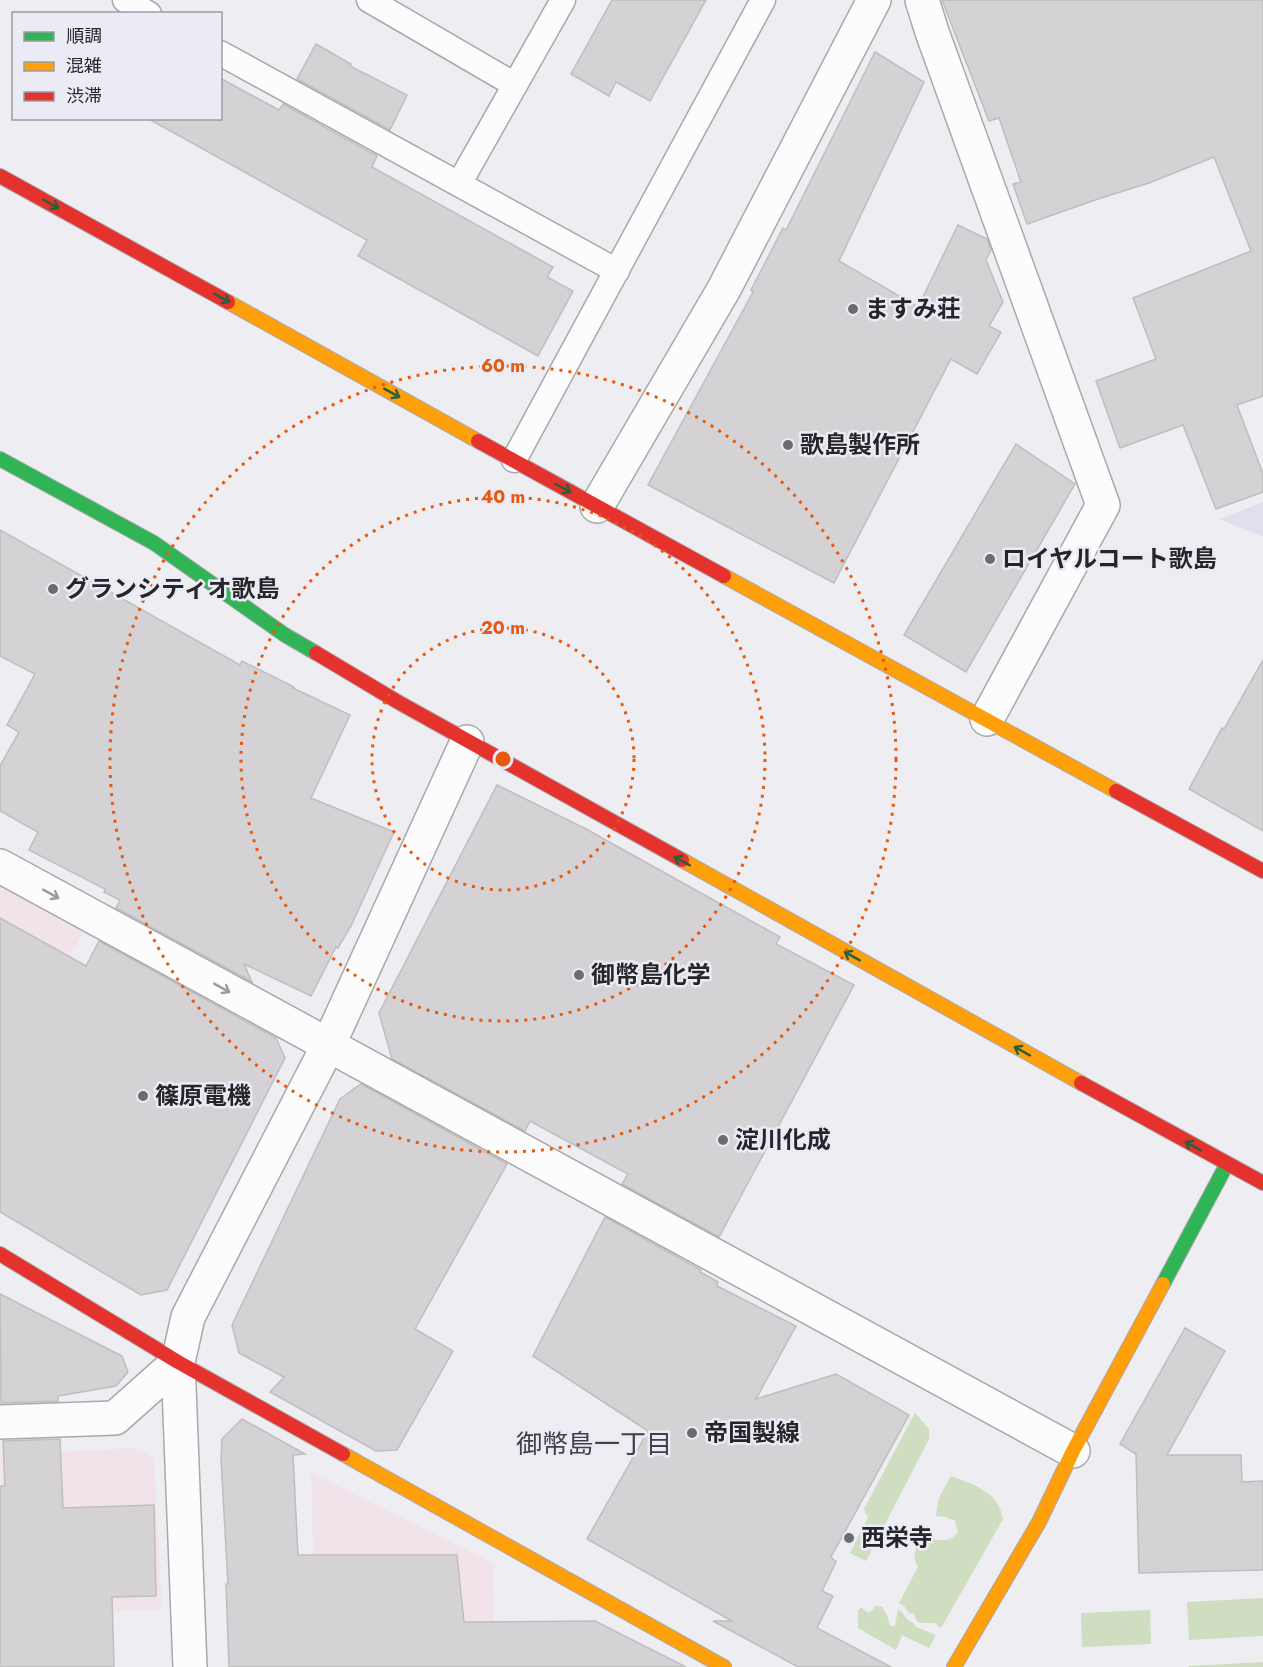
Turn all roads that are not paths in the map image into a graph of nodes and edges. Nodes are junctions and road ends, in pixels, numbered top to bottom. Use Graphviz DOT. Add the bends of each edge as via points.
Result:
graph roads {
  1 [pos="124,0"];
  2 [pos="369,0"];
  3 [pos="563,0"];
  4 [pos="763,0"];
  5 [pos="874,0"];
  6 [pos="922,0"];
  7 [pos="145,12"];
  8 [pos="222,54"];
  9 [pos="515,85"];
  10 [pos="0,176"];
  11 [pos="459,184"];
  12 [pos="617,271"];
  13 [pos="0,459"];
  14 [pos="514,460"];
  15 [pos="597,506"];
  16 [pos="987,719"];
  17 [pos="467,742"];
  18 [pos="0,866"];
  19 [pos="1263,871"];
  20 [pos="328,1046"];
  21 [pos="1227,1164"];
  22 [pos="1263,1183"];
  23 [pos="0,1254"];
  24 [pos="178,1362"];
  25 [pos="0,1422"];
  26 [pos="1073,1451"];
  27 [pos="190,1667"];
  28 [pos="724,1667"];
  29 [pos="954,1667"];
  1 -- 7 [label="lane"];
  2 -- 9 [label="lane"];
  3 -- 9 [label="lane"];
  4 -- 12 [label="lane"];
  5 -- 15 [label="street" via="724,289"];
  6 -- 16 [label="street" via="1103,505"];
  8 -- 11 [label="lane"];
  9 -- 11 [label="lane"];
  10 -- 14 [label="street, one-way"];
  11 -- 12 [label="lane"];
  12 -- 14 [label="lane"];
  13 -- 17 [label="street" via="154,543 285,635"];
  14 -- 15 [label="street, one-way"];
  15 -- 16 [label="street"];
  16 -- 19 [label="street"];
  17 -- 20 [label="street"];
  21 -- 17 [label="street, one-way"];
  18 -- 20 [label="street, one-way"];
  20 -- 24 [label="street" via="188,1317"];
  20 -- 26 [label="street"];
  21 -- 22 [label="street"];
  21 -- 26 [label="street"];
  23 -- 24 [label="street"];
  24 -- 25 [label="street" via="115,1418"];
  24 -- 27 [label="street"];
  24 -- 28 [label="street"];
  26 -- 29 [label="street" via="1039,1522"];
}
